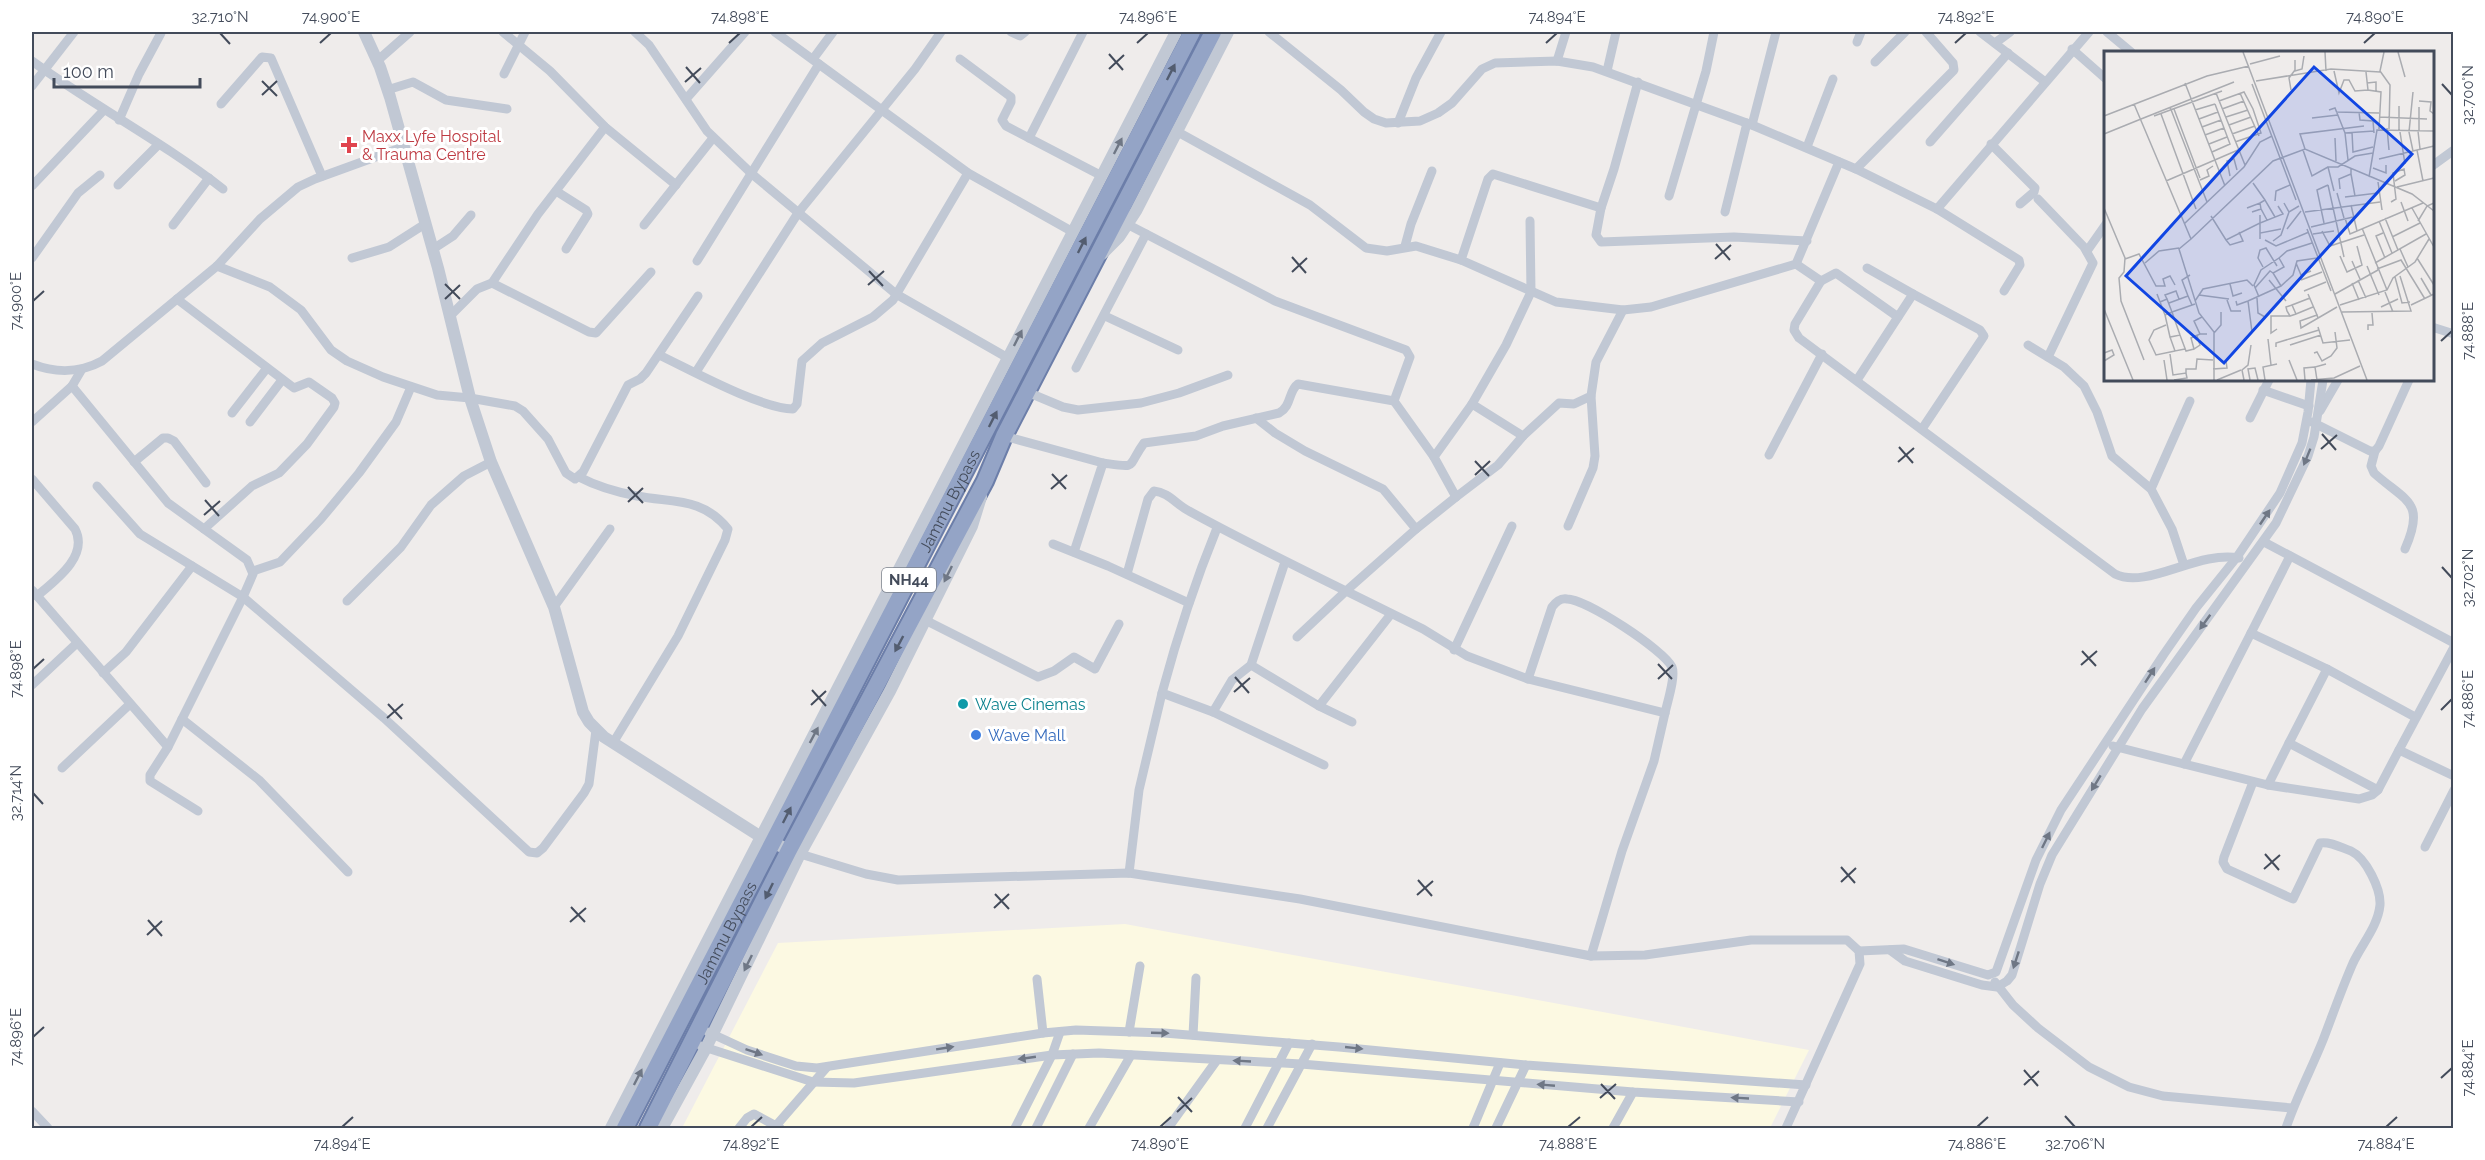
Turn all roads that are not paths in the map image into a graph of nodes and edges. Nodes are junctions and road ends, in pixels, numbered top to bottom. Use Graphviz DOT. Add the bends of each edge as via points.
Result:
graph roads {
  1 [pos="74,32"];
  2 [pos="364,32"];
  3 [pos="410,32"];
  4 [pos="503,32"];
  5 [pos="525,32"];
  6 [pos="745,32"];
  7 [pos="775,32"];
  8 [pos="833,32"];
  9 [pos="941,32"];
  10 [pos="1011,32"];
  11 [pos="1025,32"];
  12 [pos="1083,32"];
  13 [pos="1176,32"];
  14 [pos="1192,32"];
  15 [pos="1213,32"];
  16 [pos="1228,32"];
  17 [pos="1269,32"];
  18 [pos="1441,32"];
  19 [pos="1566,32"];
  20 [pos="1616,32"];
  21 [pos="1714,32"];
  22 [pos="1776,32"];
  23 [pos="1861,32"];
  24 [pos="1905,32"];
  25 [pos="1926,32"];
  26 [pos="1980,32"];
  27 [pos="2010,32"];
  28 [pos="2089,32"];
  29 [pos="2108,32"];
  30 [pos="161,33"];
  31 [pos="640,33"];
  32 [pos="1857,42"];
  33 [pos="1995,43"];
  34 [pos="518,44"];
  35 [pos="2072,49"];
  36 [pos="2130,51"];
  37 [pos="2008,53"];
  38 [pos="960,59"];
  39 [pos="32,61"];
  40 [pos="378,61"];
  41 [pos="1557,61"];
  42 [pos="816,62"];
  43 [pos="1875,62"];
  44 [pos="45,71"];
  45 [pos="1607,71"];
  46 [pos="504,74"];
  47 [pos="2104,77"];
  48 [pos="1833,79"];
  49 [pos="2044,81"];
  50 [pos="1638,82"];
  51 [pos="32,86"];
  52 [pos="387,90"];
  53 [pos="686,99"];
  54 [pos="221,104"];
  55 [pos="1695,104"];
  56 [pos="507,109"];
  57 [pos="104,110"];
  58 [pos="881,110"];
  59 [pos="119,120"];
  60 [pos="1398,123"];
  61 [pos="1749,124"];
  62 [pos="605,127"];
  63 [pos="1176,131"];
  64 [pos="713,138"];
  65 [pos="1029,138"];
  66 [pos="1930,142"];
  67 [pos="1991,144"];
  68 [pos="159,145"];
  69 [pos="403,147"];
  70 [pos="1807,147"];
  71 [pos="2454,150"];
  72 [pos="1839,162"];
  73 [pos="2434,165"];
  74 [pos="1856,169"];
  75 [pos="1432,171"];
  76 [pos="968,173"];
  77 [pos="752,174"];
  78 [pos="100,175"];
  79 [pos="322,176"];
  80 [pos="1102,176"];
  81 [pos="209,178"];
  82 [pos="118,185"];
  83 [pos="676,185"];
  84 [pos="32,186"];
  85 [pos="223,189"];
  86 [pos="556,191"];
  87 [pos="1669,196"];
  88 [pos="2038,199"];
  89 [pos="2020,204"];
  90 [pos="1601,208"];
  91 [pos="1937,209"];
  92 [pos="1725,212"];
  93 [pos="798,213"];
  94 [pos="471,215"];
  95 [pos="1530,220"];
  96 [pos="1122,222"];
  97 [pos="425,224"];
  98 [pos="173,225"];
  99 [pos="644,225"];
  100 [pos="2104,227"];
  101 [pos="1073,232"];
  102 [pos="1146,234"];
  103 [pos="1807,241"];
  104 [pos="1405,246"];
  105 [pos="433,249"];
  106 [pos="566,249"];
  107 [pos="2087,250"];
  108 [pos="32,258"];
  109 [pos="352,258"];
  110 [pos="1461,260"];
  111 [pos="697,261"];
  112 [pos="1796,264"];
  113 [pos="217,266"];
  114 [pos="1867,268"];
  115 [pos="651,272"];
  116 [pos="1821,281"];
  117 [pos="492,283"];
  118 [pos="2004,291"];
  119 [pos="1531,292"];
  120 [pos="896,294"];
  121 [pos="1913,294"];
  122 [pos="698,296"];
  123 [pos="177,299"];
  124 [pos="1623,310"];
  125 [pos="450,316"];
  126 [pos="1105,316"];
  127 [pos="1898,317"];
  128 [pos="2434,327"];
  129 [pos="2454,334"];
  130 [pos="2028,345"];
  131 [pos="1178,350"];
  132 [pos="1822,354"];
  133 [pos="659,355"];
  134 [pos="2048,357"];
  135 [pos="1008,358"];
  136 [pos="32,364"];
  137 [pos="267,368"];
  138 [pos="1076,368"];
  139 [pos="82,369"];
  140 [pos="696,372"];
  141 [pos="1228,375"];
  142 [pos="282,380"];
  143 [pos="1857,380"];
  144 [pos="2268,381"];
  145 [pos="2310,381"];
  146 [pos="2324,381"];
  147 [pos="2338,381"];
  148 [pos="2409,381"];
  149 [pos="72,386"];
  150 [pos="411,387"];
  151 [pos="2264,390"];
  152 [pos="1027,392"];
  153 [pos="1591,396"];
  154 [pos="470,398"];
  155 [pos="1394,401"];
  156 [pos="2190,401"];
  157 [pos="1472,404"];
  158 [pos="2309,406"];
  159 [pos="232,413"];
  160 [pos="1256,418"];
  161 [pos="2250,418"];
  162 [pos="2318,418"];
  163 [pos="2307,420"];
  164 [pos="32,422"];
  165 [pos="250,422"];
  166 [pos="1922,429"];
  167 [pos="1004,436"];
  168 [pos="1523,436"];
  169 [pos="2375,451"];
  170 [pos="1769,454"];
  171 [pos="1434,457"];
  172 [pos="134,462"];
  173 [pos="491,462"];
  174 [pos="1103,463"];
  175 [pos="579,477"];
  176 [pos="32,478"];
  177 [pos="985,482"];
  178 [pos="206,483"];
  179 [pos="97,486"];
  180 [pos="2151,489"];
  181 [pos="1456,497"];
  182 [pos="1512,526"];
  183 [pos="1568,526"];
  184 [pos="1217,528"];
  185 [pos="204,529"];
  186 [pos="610,529"];
  187 [pos="1416,529"];
  188 [pos="2264,542"];
  189 [pos="1053,544"];
  190 [pos="2405,549"];
  191 [pos="1074,552"];
  192 [pos="2290,556"];
  193 [pos="2237,557"];
  194 [pos="1285,561"];
  195 [pos="2250,561"];
  196 [pos="2184,565"];
  197 [pos="192,566"];
  198 [pos="253,571"];
  199 [pos="1127,574"];
  200 [pos="1346,591"];
  201 [pos="34,593"];
  202 [pos="243,597"];
  203 [pos="347,601"];
  204 [pos="1189,603"];
  205 [pos="554,607"];
  206 [pos="1391,614"];
  207 [pos="926,620"];
  208 [pos="1119,624"];
  209 [pos="2180,631"];
  210 [pos="2251,633"];
  211 [pos="1297,637"];
  212 [pos="2194,639"];
  213 [pos="77,644"];
  214 [pos="2454,645"];
  215 [pos="1454,650"];
  216 [pos="1251,665"];
  217 [pos="2327,669"];
  218 [pos="103,673"];
  219 [pos="1528,679"];
  220 [pos="32,685"];
  221 [pos="1162,693"];
  222 [pos="130,704"];
  223 [pos="1320,706"];
  224 [pos="1213,712"];
  225 [pos="1665,713"];
  226 [pos="2415,717"];
  227 [pos="182,719"];
  228 [pos="1352,722"];
  229 [pos="596,730"];
  230 [pos="613,742"];
  231 [pos="2289,743"];
  232 [pos="2104,744"];
  233 [pos="168,747"];
  234 [pos="2117,747"];
  235 [pos="2399,750"];
  236 [pos="2184,764"];
  237 [pos="1324,765"];
  238 [pos="62,768"];
  239 [pos="2454,776"];
  240 [pos="2268,785"];
  241 [pos="2251,789"];
  242 [pos="2378,790"];
  243 [pos="2454,790"];
  244 [pos="198,811"];
  245 [pos="767,840"];
  246 [pos="2425,847"];
  247 [pos="794,852"];
  248 [pos="348,872"];
  249 [pos="1129,873"];
  250 [pos="1890,950"];
  251 [pos="1859,951"];
  252 [pos="1592,956"];
  253 [pos="1140,966"];
  254 [pos="1991,975"];
  255 [pos="1196,978"];
  256 [pos="1037,979"];
  257 [pos="1997,987"];
  258 [pos="1060,1032"];
  259 [pos="1130,1032"];
  260 [pos="1043,1033"];
  261 [pos="1193,1035"];
  262 [pos="703,1039"];
  263 [pos="1289,1043"];
  264 [pos="1312,1044"];
  265 [pos="1073,1054"];
  266 [pos="1052,1055"];
  267 [pos="1131,1055"];
  268 [pos="1217,1060"];
  269 [pos="1278,1063"];
  270 [pos="1500,1063"];
  271 [pos="1301,1064"];
  272 [pos="1526,1065"];
  273 [pos="826,1067"];
  274 [pos="1493,1080"];
  275 [pos="813,1082"];
  276 [pos="1518,1082"];
  277 [pos="1806,1085"];
  278 [pos="1633,1092"];
  279 [pos="1799,1102"];
  280 [pos="32,1111"];
  281 [pos="2291,1113"];
  282 [pos="777,1127"];
  283 [pos="48,1128"];
  284 [pos="611,1128"];
  285 [pos="625,1128"];
  286 [pos="648,1128"];
  287 [pos="662,1128"];
  288 [pos="740,1128"];
  289 [pos="1015,1128"];
  290 [pos="1036,1128"];
  291 [pos="1089,1128"];
  292 [pos="1168,1128"];
  293 [pos="1245,1128"];
  294 [pos="1267,1128"];
  295 [pos="1473,1128"];
  296 [pos="1496,1128"];
  297 [pos="1613,1128"];
  298 [pos="1786,1128"];
  299 [pos="2286,1128"];
  1 -- 44 [label="street"];
  2 -- 40 [label="street"];
  3 -- 40 [label="street"];
  4 -- 34 [label="street"];
  5 -- 34 [label="street"];
  6 -- 53 [label="street"];
  7 -- 42 [label="street"];
  8 -- 42 [label="street"];
  9 -- 58 [label="street"];
  10 -- 11 [label="street" via="1020,36"];
  12 -- 65 [label="street"];
  80 -- 13 [label="street, one-way"];
  245 -- 14 [label="highway, Jammu Bypass / NH44, one-way"];
  15 -- 96 [label="highway, Jammu Bypass / NH44"];
  16 -- 63 [label="street"];
  17 -- 60 [label="street" via="1374,119"];
  18 -- 60 [label="street"];
  19 -- 41 [label="street"];
  20 -- 45 [label="street"];
  21 -- 55 [label="street"];
  22 -- 61 [label="street"];
  23 -- 32 [label="street"];
  24 -- 43 [label="street"];
  25 -- 74 [label="street" via="1953,63 1954,70"];
  26 -- 33 [label="street"];
  27 -- 33 [label="street"];
  28 -- 35 [label="street"];
  29 -- 36 [label="street"];
  30 -- 59 [label="street"];
  31 -- 53 [label="street"];
  33 -- 37 [label="street"];
  34 -- 46 [label="street"];
  34 -- 62 [label="street"];
  35 -- 47 [label="street"];
  35 -- 49 [label="street"];
  37 -- 49 [label="street"];
  37 -- 66 [label="street"];
  38 -- 65 [label="street" via="1011,97 1003,123"];
  39 -- 44 [label="street"];
  40 -- 52 [label="street"];
  41 -- 45 [label="street"];
  41 -- 60 [label="street" via="1488,65 1438,114"];
  42 -- 58 [label="street"];
  42 -- 77 [label="street"];
  44 -- 51 [label="street"];
  44 -- 57 [label="street"];
  45 -- 50 [label="street"];
  48 -- 70 [label="street"];
  49 -- 67 [label="street"];
  50 -- 55 [label="street"];
  50 -- 90 [label="street"];
  52 -- 56 [label="street" via="413,82 446,100"];
  52 -- 69 [label="street"];
  53 -- 64 [label="street"];
  54 -- 79 [label="street" via="262,57 271,58"];
  55 -- 61 [label="street"];
  55 -- 87 [label="street"];
  57 -- 59 [label="street"];
  57 -- 84 [label="street"];
  58 -- 76 [label="street"];
  58 -- 93 [label="street"];
  59 -- 68 [label="street"];
  61 -- 70 [label="street"];
  61 -- 92 [label="street"];
  62 -- 83 [label="street"];
  62 -- 86 [label="street"];
  63 -- 96 [label="street"];
  63 -- 104 [label="street" via="1310,205 1366,248 1387,251"];
  64 -- 77 [label="street"];
  64 -- 83 [label="street"];
  65 -- 80 [label="street"];
  67 -- 89 [label="street" via="2035,188"];
  67 -- 91 [label="street"];
  68 -- 81 [label="street"];
  68 -- 82 [label="street"];
  69 -- 79 [label="street"];
  69 -- 97 [label="street"];
  70 -- 72 [label="street"];
  71 -- 73 [label="street"];
  72 -- 74 [label="street"];
  72 -- 103 [label="street"];
  74 -- 91 [label="street"];
  75 -- 104 [label="street"];
  76 -- 101 [label="street"];
  76 -- 120 [label="street"];
  77 -- 93 [label="street"];
  77 -- 111 [label="street"];
  78 -- 108 [label="street" via="78,192"];
  79 -- 113 [label="street" via="286,196"];
  80 -- 101 [label="street"];
  81 -- 85 [label="street"];
  81 -- 98 [label="street"];
  83 -- 99 [label="street"];
  86 -- 106 [label="street" via="588,214"];
  86 -- 117 [label="street"];
  88 -- 107 [label="street"];
  90 -- 103 [label="street" via="1596,235 1601,242 1734,237"];
  90 -- 110 [label="street" via="1493,174"];
  91 -- 118 [label="street" via="2019,260 2020,266"];
  93 -- 120 [label="street"];
  93 -- 140 [label="street"];
  94 -- 105 [label="street" via="453,236"];
  95 -- 119 [label="street"];
  96 -- 102 [label="street"];
  96 -- 152 [label="highway, Jammu Bypass / NH44" via="1096,259"];
  97 -- 105 [label="street"];
  97 -- 109 [label="street" via="389,247"];
  100 -- 107 [label="street"];
  135 -- 101 [label="street, one-way"];
  102 -- 126 [label="street"];
  102 -- 155 [label="street" via="1275,301 1406,350 1410,357"];
  103 -- 112 [label="street"];
  104 -- 110 [label="street" via="1423,247"];
  105 -- 125 [label="street"];
  107 -- 134 [label="street" via="2092,267"];
  110 -- 119 [label="street"];
  112 -- 116 [label="street"];
  112 -- 124 [label="street" via="1652,307"];
  113 -- 123 [label="street"];
  113 -- 150 [label="street" via="270,286 301,310 339,356"];
  114 -- 121 [label="street"];
  115 -- 117 [label="street" via="596,333"];
  116 -- 127 [label="street" via="1836,273"];
  116 -- 132 [label="street" via="1794,330"];
  117 -- 125 [label="street" via="477,289"];
  119 -- 124 [label="street" via="1564,304"];
  119 -- 157 [label="street"];
  120 -- 135 [label="street"];
  120 -- 140 [label="street" via="884,310 822,343 802,362 792,409 772,405"];
  121 -- 127 [label="street"];
  121 -- 166 [label="street" via="1980,330 1984,336"];
  122 -- 133 [label="street"];
  123 -- 137 [label="street"];
  123 -- 139 [label="street" via="120,348"];
  124 -- 153 [label="street" via="1596,362"];
  125 -- 154 [label="street"];
  126 -- 131 [label="street"];
  126 -- 138 [label="street"];
  127 -- 143 [label="street"];
  128 -- 129 [label="street"];
  130 -- 134 [label="street"];
  132 -- 143 [label="street"];
  132 -- 170 [label="street"];
  133 -- 140 [label="street"];
  133 -- 175 [label="street" via="642,377 628,385"];
  134 -- 180 [label="street" via="2084,386 2112,456"];
  245 -- 135 [label="street, one-way"];
  136 -- 139 [label="street" via="46,369"];
  137 -- 142 [label="street"];
  137 -- 159 [label="street"];
  139 -- 149 [label="street"];
  141 -- 152 [label="street" via="1141,403 1078,410"];
  142 -- 165 [label="street"];
  142 -- 185 [label="street" via="294,388 309,382 332,398 334,407 279,473 252,486"];
  143 -- 166 [label="street"];
  144 -- 151 [label="street"];
  145 -- 158 [label="street"];
  146 -- 162 [label="street"];
  147 -- 162 [label="street"];
  148 -- 169 [label="street"];
  149 -- 164 [label="street"];
  149 -- 172 [label="street"];
  150 -- 154 [label="street" via="437,395"];
  150 -- 198 [label="street" via="396,422 321,519 280,562"];
  151 -- 158 [label="street"];
  151 -- 161 [label="street"];
  152 -- 167 [label="highway, Jammu Bypass / NH44"];
  153 -- 168 [label="street" via="1574,404 1559,403"];
  153 -- 183 [label="street" via="1593,468"];
  154 -- 173 [label="street"];
  154 -- 175 [label="street" via="523,411 548,439 566,473 574,479"];
  155 -- 160 [label="street" via="1298,384 1283,411"];
  155 -- 171 [label="street"];
  156 -- 180 [label="street"];
  157 -- 168 [label="street"];
  157 -- 171 [label="street"];
  158 -- 163 [label="street"];
  160 -- 174 [label="street" via="1196,436 1144,443 1129,466"];
  160 -- 187 [label="street" via="1305,451 1383,489"];
  162 -- 163 [label="street"];
  162 -- 169 [label="street"];
  162 -- 188 [label="street, one-way" via="2308,456"];
  193 -- 163 [label="street, one-way" via="2280,492 2296,458"];
  166 -- 196 [label="street" via="2115,574 2136,579"];
  167 -- 174 [label="street"];
  167 -- 177 [label="highway, Jammu Bypass / NH44"];
  168 -- 181 [label="street" via="1498,465"];
  169 -- 190 [label="street" via="2371,466 2374,473 2414,510 2414,524"];
  171 -- 181 [label="street"];
  172 -- 178 [label="street" via="168,438"];
  172 -- 185 [label="street" via="168,503"];
  173 -- 203 [label="street" via="464,476 431,505 401,547"];
  173 -- 205 [label="street"];
  174 -- 191 [label="street"];
  175 -- 230 [label="street" via="609,490 694,504 728,529 678,636"];
  176 -- 201 [label="street" via="80,538 80,547 67,568"];
  177 -- 207 [label="street, one-way" via="977,513"];
  177 -- 247 [label="highway, Jammu Bypass / NH44, one-way"];
  179 -- 197 [label="street" via="140,534"];
  180 -- 196 [label="street" via="2172,529"];
  181 -- 187 [label="street"];
  182 -- 215 [label="street"];
  184 -- 194 [label="street"];
  184 -- 199 [label="street" via="1154,490"];
  184 -- 204 [label="street"];
  185 -- 198 [label="street" via="248,560"];
  186 -- 205 [label="street"];
  187 -- 200 [label="street"];
  188 -- 192 [label="street"];
  188 -- 195 [label="street"];
  189 -- 191 [label="street"];
  191 -- 199 [label="street"];
  192 -- 210 [label="street"];
  192 -- 214 [label="street"];
  193 -- 195 [label="street"];
  193 -- 196 [label="street" via="2212,557"];
  193 -- 209 [label="street"];
  194 -- 200 [label="street"];
  194 -- 216 [label="street"];
  195 -- 212 [label="street, one-way"];
  197 -- 202 [label="street"];
  197 -- 218 [label="street" via="126,652"];
  198 -- 202 [label="street"];
  199 -- 204 [label="street"];
  200 -- 206 [label="street"];
  200 -- 211 [label="street"];
  201 -- 213 [label="street"];
  202 -- 227 [label="street"];
  202 -- 229 [label="street" via="384,718 529,852 537,853 543,848 584,794 592,770"];
  204 -- 221 [label="street"];
  205 -- 229 [label="street" via="580,701"];
  206 -- 215 [label="street"];
  206 -- 223 [label="street"];
  207 -- 208 [label="street" via="1038,677 1074,657 1095,669"];
  207 -- 247 [label="street" via="890,691"];
  209 -- 212 [label="street"];
  232 -- 209 [label="street, one-way"];
  210 -- 217 [label="street"];
  210 -- 236 [label="street"];
  212 -- 234 [label="street"];
  213 -- 218 [label="street"];
  213 -- 220 [label="street"];
  214 -- 226 [label="street"];
  215 -- 219 [label="street"];
  216 -- 223 [label="street"];
  216 -- 224 [label="street" via="1232,680"];
  217 -- 226 [label="street"];
  217 -- 231 [label="street"];
  218 -- 222 [label="street"];
  219 -- 225 [label="street"];
  219 -- 225 [label="street" via="1551,607 1569,598 1622,625 1667,660 1673,673"];
  221 -- 224 [label="street"];
  221 -- 249 [label="street" via="1138,790"];
  222 -- 233 [label="street"];
  222 -- 238 [label="street"];
  223 -- 228 [label="street"];
  224 -- 237 [label="street"];
  225 -- 252 [label="street" via="1654,761 1622,850"];
  226 -- 235 [label="street"];
  227 -- 233 [label="street"];
  227 -- 248 [label="street" via="260,780"];
  229 -- 230 [label="street"];
  230 -- 245 [label="street"];
  231 -- 240 [label="street"];
  231 -- 242 [label="street"];
  232 -- 234 [label="street"];
  254 -- 232 [label="street, one-way" via="1999,968 2047,837"];
  233 -- 244 [label="street" via="150,781"];
  234 -- 236 [label="street"];
  234 -- 257 [label="street, one-way" via="2052,855 2012,975"];
  235 -- 239 [label="street"];
  235 -- 242 [label="street"];
  236 -- 241 [label="street"];
  240 -- 241 [label="street"];
  240 -- 242 [label="street" via="2359,799"];
  241 -- 281 [label="street" via="2224,857 2227,869 2293,899 2320,843 2327,842 2354,853 2367,864 2380,901 2375,922"];
  243 -- 246 [label="street"];
  245 -- 247 [label="street"];
  284 -- 245 [label="street, one-way"];
  245 -- 285 [label="highway, Jammu Bypass / NH44"];
  247 -- 249 [label="street" via="866,874 898,879"];
  247 -- 262 [label="highway, Jammu Bypass / NH44, one-way"];
  249 -- 252 [label="street" via="1300,898"];
  250 -- 251 [label="street"];
  250 -- 254 [label="street, one-way" via="1904,949"];
  250 -- 257 [label="street" via="1905,961 1982,986"];
  251 -- 252 [label="street" via="1847,940 1751,939 1645,955"];
  251 -- 277 [label="street" via="1860,964"];
  253 -- 259 [label="street"];
  254 -- 257 [label="street"];
  255 -- 261 [label="street"];
  256 -- 260 [label="street"];
  257 -- 281 [label="street" via="2047,1035 2089,1067 2129,1087 2163,1096"];
  258 -- 259 [label="street"];
  258 -- 260 [label="street"];
  258 -- 266 [label="street"];
  259 -- 261 [label="street, one-way"];
  273 -- 260 [label="street, one-way"];
  261 -- 263 [label="street"];
  262 -- 273 [label="street, one-way" via="796,1066"];
  262 -- 275 [label="street"];
  262 -- 286 [label="highway, Jammu Bypass / NH44"];
  262 -- 287 [label="street"];
  263 -- 264 [label="street"];
  263 -- 269 [label="street"];
  264 -- 270 [label="street, one-way"];
  264 -- 271 [label="street"];
  265 -- 266 [label="street"];
  265 -- 267 [label="street"];
  265 -- 290 [label="street"];
  266 -- 275 [label="street, one-way" via="854,1083"];
  266 -- 289 [label="street"];
  267 -- 268 [label="street"];
  267 -- 291 [label="street"];
  269 -- 268 [label="street, one-way"];
  268 -- 292 [label="street"];
  269 -- 271 [label="street"];
  269 -- 293 [label="street"];
  270 -- 272 [label="street"];
  270 -- 274 [label="street"];
  271 -- 274 [label="street"];
  271 -- 294 [label="street"];
  272 -- 276 [label="street"];
  272 -- 277 [label="street"];
  273 -- 275 [label="street"];
  274 -- 276 [label="street"];
  274 -- 295 [label="street"];
  275 -- 282 [label="street"];
  278 -- 276 [label="street, one-way"];
  276 -- 296 [label="street"];
  277 -- 279 [label="street"];
  279 -- 278 [label="street, one-way"];
  278 -- 297 [label="street"];
  279 -- 298 [label="street"];
  280 -- 283 [label="street"];
  281 -- 299 [label="street"];
  282 -- 288 [label="street" via="754,1114"];
}
